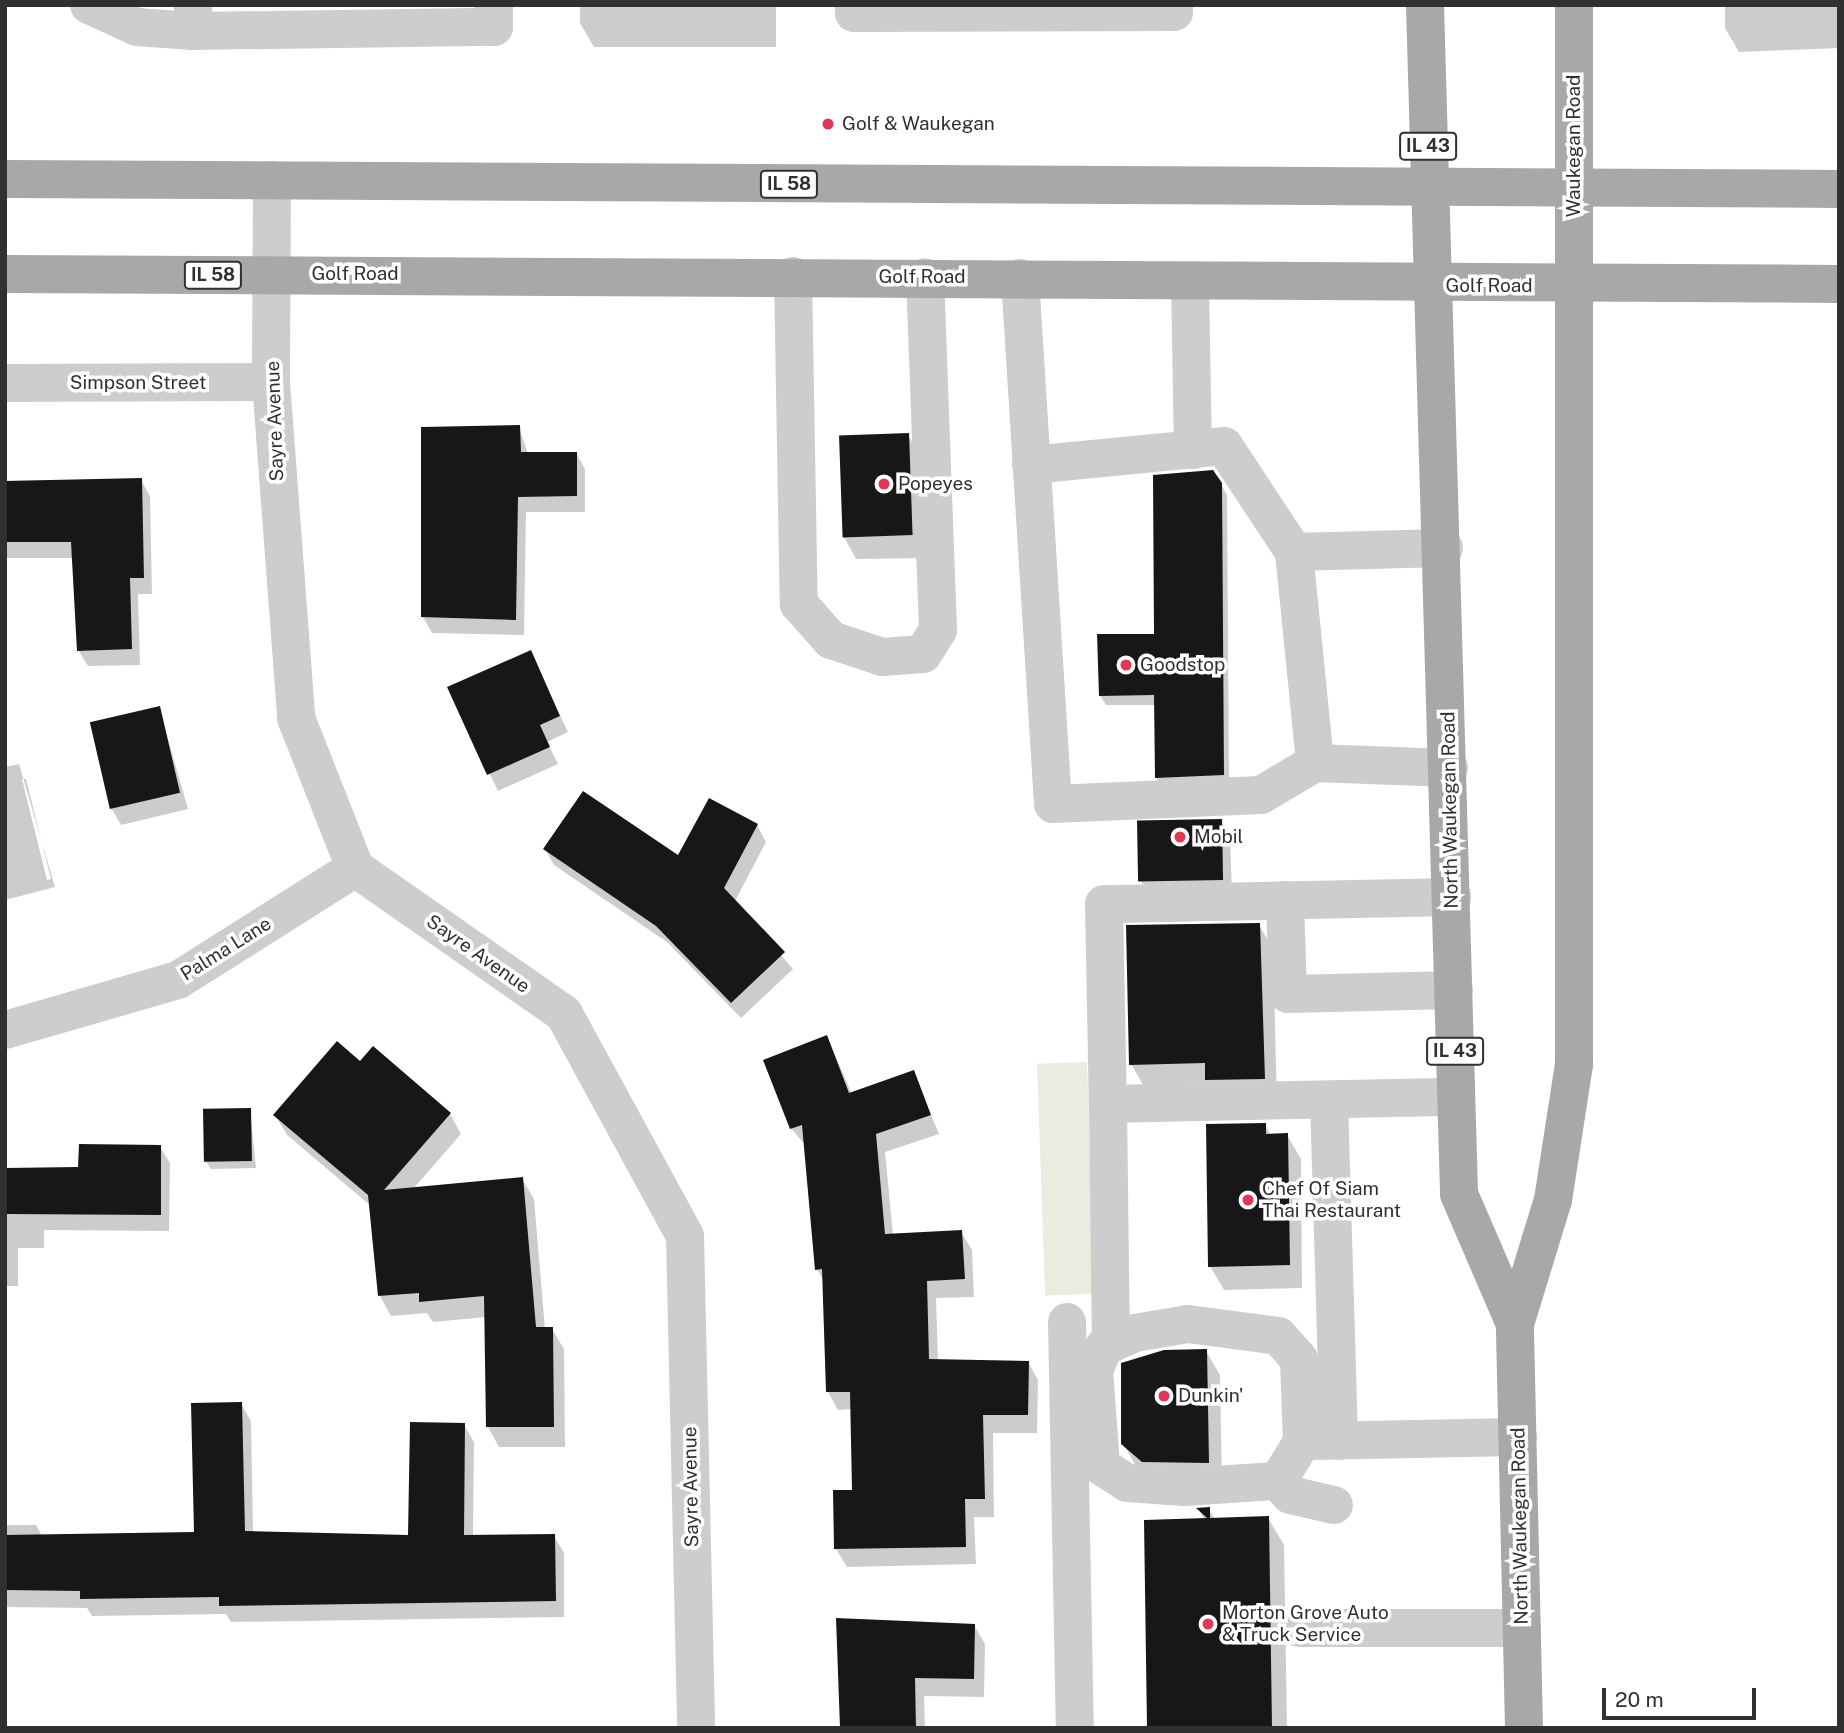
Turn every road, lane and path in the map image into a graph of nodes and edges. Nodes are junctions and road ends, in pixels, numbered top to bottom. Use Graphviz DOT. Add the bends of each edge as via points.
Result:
graph roads {
  1 [pos="89,5"];
  2 [pos="494,5"];
  3 [pos="854,5"];
  4 [pos="1174,5"];
  5 [pos="1425,5"];
  6 [pos="1574,5"];
  7 [pos="1021,9"];
  8 [pos="193,18"];
  9 [pos="5,179"];
  10 [pos="272,180"];
  11 [pos="1429,187"];
  12 [pos="1574,188"];
  13 [pos="1839,189"];
  14 [pos="5,274"];
  15 [pos="274,275"];
  16 [pos="793,276"];
  17 [pos="925,277"];
  18 [pos="1020,278"];
  19 [pos="1190,282"];
  20 [pos="1839,284"];
  21 [pos="1433,286"];
  22 [pos="1574,286"];
  23 [pos="271,382"];
  24 [pos="5,383"];
  25 [pos="1193,450"];
  26 [pos="1031,465"];
  27 [pos="1444,548"];
  28 [pos="1294,552"];
  29 [pos="1315,762"];
  30 [pos="1449,768"];
  31 [pos="355,868"];
  32 [pos="1452,897"];
  33 [pos="1285,900"];
  34 [pos="1454,990"];
  35 [pos="5,1030"];
  36 [pos="1456,1097"];
  37 [pos="1329,1100"];
  38 [pos="1108,1104"];
  39 [pos="1067,1322"];
  40 [pos="1515,1324"];
  41 [pos="1111,1343"];
  42 [pos="1518,1437"];
  43 [pos="1320,1441"];
  44 [pos="1278,1481"];
  45 [pos="1334,1505"];
  46 [pos="1298,1628"];
  47 [pos="1522,1628"];
  48 [pos="696,1728"];
  49 [pos="1075,1728"];
  50 [pos="1524,1728"];
  1 -- 8 [label="street" via="137,27"];
  2 -- 8 [label="street" via="494,27"];
  3 -- 7 [label="street" via="854,13"];
  4 -- 7 [label="street" via="1174,12"];
  5 -- 11 [label="main road, IL 43"];
  6 -- 12 [label="main road, Waukegan Road / IL 43"];
  9 -- 10 [label="main road, IL 58"];
  10 -- 11 [label="main road, IL 58"];
  10 -- 15 [label="street, Sayre Avenue"];
  11 -- 12 [label="main road, IL 58"];
  11 -- 21 [label="main road, IL 43"];
  12 -- 13 [label="main road"];
  12 -- 22 [label="main road, Waukegan Road / IL 43"];
  14 -- 15 [label="main road, Golf Road / IL 58"];
  15 -- 16 [label="main road, Golf Road / IL 58"];
  15 -- 23 [label="street, Sayre Avenue"];
  16 -- 17 [label="main road, Golf Road / IL 58"];
  16 -- 17 [label="street" via="799,604 831,640 882,657 923,654 938,630"];
  17 -- 18 [label="main road, Golf Road / IL 58"];
  18 -- 19 [label="main road, Golf Road / IL 58"];
  18 -- 26 [label="street"];
  19 -- 21 [label="main road, Golf Road / IL 58"];
  19 -- 25 [label="street"];
  20 -- 22 [label="main road, Golf Road"];
  21 -- 22 [label="main road, Golf Road"];
  21 -- 27 [label="main road, North Waukegan Road / IL 43"];
  22 -- 40 [label="main road, North Waukegan Road / IL 43" via="1574,1064 1553,1200"];
  23 -- 24 [label="street, Simpson Street"];
  23 -- 31 [label="street, Sayre Avenue" via="296,718"];
  25 -- 26 [label="street"];
  25 -- 28 [label="street" via="1224,446"];
  26 -- 29 [label="street" via="1053,804 1261,795"];
  27 -- 28 [label="street"];
  27 -- 30 [label="main road, North Waukegan Road / IL 43"];
  28 -- 29 [label="street"];
  29 -- 30 [label="street"];
  30 -- 32 [label="main road, North Waukegan Road / IL 43"];
  31 -- 35 [label="street, Palma Lane" via="178,979"];
  31 -- 48 [label="street, Sayre Avenue" via="564,1014 685,1236"];
  32 -- 33 [label="street"];
  32 -- 34 [label="main road, North Waukegan Road / IL 43"];
  33 -- 34 [label="street" via="1288,994"];
  33 -- 38 [label="street" via="1104,904"];
  34 -- 36 [label="main road, North Waukegan Road / IL 43"];
  36 -- 37 [label="street"];
  36 -- 40 [label="main road, North Waukegan Road / IL 43" via="1459,1194"];
  37 -- 38 [label="street"];
  37 -- 43 [label="street"];
  38 -- 41 [label="street"];
  39 -- 49 [label="street"];
  40 -- 42 [label="main road, North Waukegan Road / IL 43"];
  41 -- 43 [label="street" via="1188,1324 1278,1336 1298,1359"];
  41 -- 44 [label="street" via="1094,1370 1101,1466 1127,1483 1184,1487"];
  42 -- 43 [label="street"];
  42 -- 47 [label="main road, North Waukegan Road / IL 43"];
  43 -- 44 [label="street"];
  44 -- 45 [label="street" via="1290,1495"];
  46 -- 47 [label="street"];
  47 -- 50 [label="main road, North Waukegan Road / IL 43"];
}
